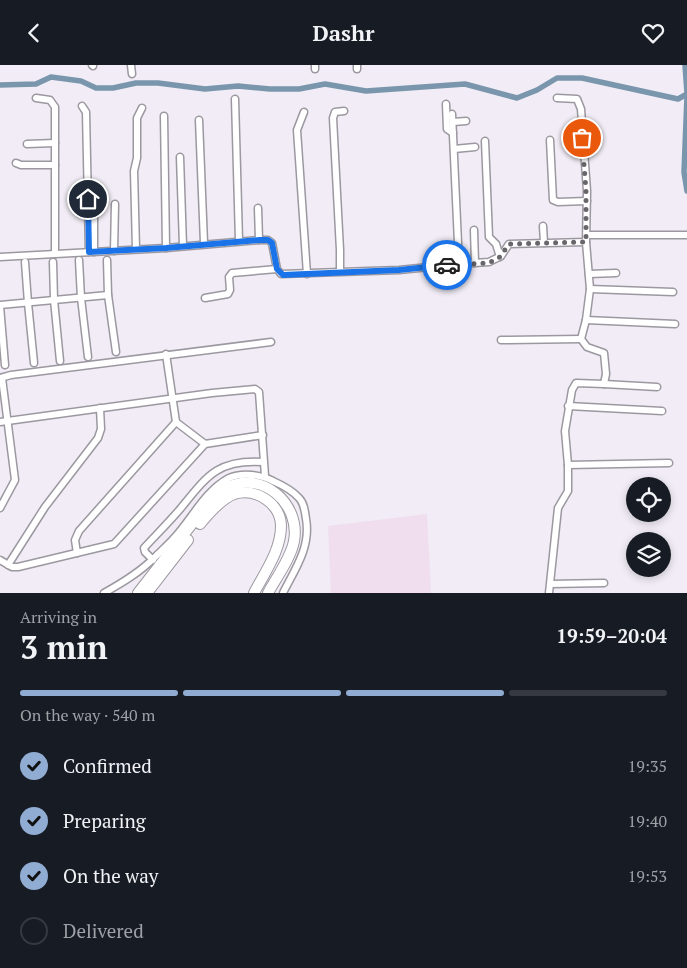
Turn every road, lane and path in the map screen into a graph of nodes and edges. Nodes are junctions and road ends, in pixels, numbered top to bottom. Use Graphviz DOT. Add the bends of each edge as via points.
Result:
graph roads {
  1 [pos="131,65"];
  2 [pos="132,74"];
  3 [pos="57,97"];
  4 [pos="36,98"];
  5 [pos="235,99"];
  6 [pos="557,99"];
  7 [pos="446,104"];
  8 [pos="82,106"];
  9 [pos="55,107"];
  10 [pos="142,108"];
  11 [pos="344,111"];
  12 [pos="304,112"];
  13 [pos="452,113"];
  14 [pos="164,116"];
  15 [pos="199,120"];
  16 [pos="466,121"];
  17 [pos="453,122"];
  18 [pos="453,133"];
  19 [pos="582,138"];
  20 [pos="485,141"];
  21 [pos="550,141"];
  22 [pos="566,142"];
  23 [pos="55,143"];
  24 [pos="27,144"];
  25 [pos="475,147"];
  26 [pos="454,149"];
  27 [pos="180,157"];
  28 [pos="16,163"];
  29 [pos="55,165"];
  30 [pos="168,171"];
  31 [pos="587,201"];
  32 [pos="115,204"];
  33 [pos="94,208"];
  34 [pos="258,208"];
  35 [pos="543,226"];
  36 [pos="474,231"];
  37 [pos="687,235"];
  38 [pos="587,239"];
  39 [pos="260,240"];
  40 [pos="239,241"];
  41 [pos="204,243"];
  42 [pos="544,243"];
  43 [pos="183,245"];
  44 [pos="168,248"];
  45 [pos="136,249"];
  46 [pos="114,251"];
  47 [pos="92,252"];
  48 [pos="55,254"];
  49 [pos="0,257"];
  50 [pos="500,257"];
  51 [pos="79,260"];
  52 [pos="107,260"];
  53 [pos="26,262"];
  54 [pos="53,262"];
  55 [pos="475,263"];
  56 [pos="459,264"];
  57 [pos="277,269"];
  58 [pos="340,271"];
  59 [pos="616,273"];
  60 [pos="307,274"];
  61 [pos="589,274"];
  62 [pos="590,289"];
  63 [pos="673,292"];
  64 [pos="108,295"];
  65 [pos="81,298"];
  66 [pos="205,298"];
  67 [pos="54,300"];
  68 [pos="28,303"];
  69 [pos="0,306"];
  70 [pos="586,320"];
  71 [pos="675,324"];
  72 [pos="581,339"];
  73 [pos="501,340"];
  74 [pos="272,341"];
  75 [pos="116,352"];
  76 [pos="166,354"];
  77 [pos="88,357"];
  78 [pos="60,361"];
  79 [pos="34,363"];
  80 [pos="5,365"];
  81 [pos="1,378"];
  82 [pos="604,384"];
  83 [pos="657,387"];
  84 [pos="173,399"];
  85 [pos="568,407"];
  86 [pos="100,408"];
  87 [pos="662,411"];
  88 [pos="8,421"];
  89 [pos="0,422"];
  90 [pos="176,422"];
  91 [pos="263,435"];
  92 [pos="204,444"];
  93 [pos="263,462"];
  94 [pos="669,463"];
  95 [pos="568,465"];
  96 [pos="264,476"];
  97 [pos="0,509"];
  98 [pos="77,553"];
  99 [pos="153,559"];
  100 [pos="0,560"];
  101 [pos="8,565"];
  102 [pos="604,583"];
  103 [pos="551,584"];
  104 [pos="104,593"];
  105 [pos="138,593"];
  106 [pos="147,593"];
  107 [pos="254,593"];
  108 [pos="268,593"];
  109 [pos="283,593"];
  110 [pos="549,593"];
  1 -- 2 [label="street"];
  3 -- 9 [label="street"];
  4 -- 9 [label="street" via="50,100"];
  5 -- 40 [label="street"];
  6 -- 19 [label="street" via="578,100 582,114"];
  7 -- 18 [label="street" via="447,129"];
  8 -- 47 [label="street" via="86,112"];
  9 -- 23 [label="street"];
  10 -- 45 [label="street" via="137,118 134,178"];
  11 -- 58 [label="street" via="335,112 333,119"];
  12 -- 60 [label="street" via="297,130"];
  13 -- 17 [label="street"];
  14 -- 44 [label="street"];
  15 -- 41 [label="street"];
  16 -- 17 [label="street"];
  17 -- 18 [label="street"];
  18 -- 26 [label="street"];
  19 -- 22 [label="street"];
  19 -- 31 [label="street"];
  20 -- 50 [label="street" via="489,237 496,244"];
  21 -- 31 [label="street" via="553,200"];
  23 -- 24 [label="street"];
  23 -- 29 [label="street"];
  25 -- 26 [label="street"];
  26 -- 56 [label="street"];
  27 -- 43 [label="street"];
  28 -- 29 [label="street"];
  29 -- 48 [label="street"];
  30 -- 44 [label="street"];
  31 -- 38 [label="street"];
  32 -- 46 [label="street"];
  33 -- 47 [label="street"];
  34 -- 39 [label="street"];
  35 -- 42 [label="street"];
  36 -- 55 [label="street"];
  37 -- 38 [label="street"];
  38 -- 42 [label="street"];
  38 -- 61 [label="street"];
  39 -- 40 [label="street"];
  39 -- 57 [label="street" via="272,243"];
  40 -- 41 [label="street"];
  41 -- 43 [label="street"];
  42 -- 50 [label="street" via="509,244"];
  43 -- 44 [label="street"];
  44 -- 45 [label="street"];
  45 -- 46 [label="street"];
  46 -- 47 [label="street"];
  47 -- 48 [label="street"];
  48 -- 49 [label="street"];
  50 -- 55 [label="street" via="489,263"];
  51 -- 65 [label="street"];
  52 -- 64 [label="street"];
  53 -- 68 [label="street"];
  54 -- 67 [label="street"];
  55 -- 56 [label="street"];
  56 -- 58 [label="street"];
  57 -- 60 [label="street" via="283,275"];
  57 -- 66 [label="street" via="232,273 228,294"];
  58 -- 60 [label="street"];
  59 -- 61 [label="street"];
  61 -- 62 [label="street"];
  62 -- 63 [label="street"];
  62 -- 70 [label="street"];
  64 -- 65 [label="street"];
  64 -- 75 [label="street"];
  65 -- 67 [label="street"];
  65 -- 77 [label="street"];
  67 -- 68 [label="street"];
  67 -- 78 [label="street"];
  68 -- 69 [label="street"];
  68 -- 79 [label="street"];
  69 -- 80 [label="street"];
  70 -- 71 [label="street"];
  70 -- 72 [label="street"];
  72 -- 73 [label="street"];
  72 -- 82 [label="street" via="586,347 604,353"];
  74 -- 76 [label="street"];
  76 -- 81 [label="street"];
  76 -- 84 [label="street"];
  81 -- 88 [label="street"];
  82 -- 83 [label="street"];
  82 -- 85 [label="street" via="576,383"];
  84 -- 86 [label="street"];
  84 -- 90 [label="street"];
  84 -- 91 [label="street" via="256,389 259,392"];
  85 -- 87 [label="street"];
  85 -- 95 [label="street" via="565,431"];
  86 -- 88 [label="street"];
  86 -- 101 [label="street" via="98,438 45,507"];
  88 -- 89 [label="street"];
  88 -- 97 [label="street" via="15,480"];
  90 -- 92 [label="street"];
  90 -- 98 [label="street" via="79,531 75,540"];
  91 -- 92 [label="street"];
  91 -- 93 [label="street"];
  92 -- 98 [label="street" via="116,543"];
  93 -- 96 [label="street"];
  93 -- 99 [label="street" via="236,463 207,476 144,548"];
  94 -- 95 [label="street"];
  95 -- 103 [label="street" via="568,491 558,508"];
  96 -- 99 [label="street" via="240,475 218,486 176,537"];
  96 -- 109 [label="street" via="299,498 308,527 304,552"];
  98 -- 101 [label="street" via="18,567"];
  99 -- 104 [label="street" via="132,577"];
  100 -- 101 [label="street"];
  102 -- 103 [label="street"];
  103 -- 110 [label="street"];
  105 -- 108 [label="main road" via="212,500 227,488 244,483 261,485 280,495 295,525 291,552"];
  106 -- 107 [label="main road" via="207,516 221,503 242,493 268,499 280,520 280,538"];
}
